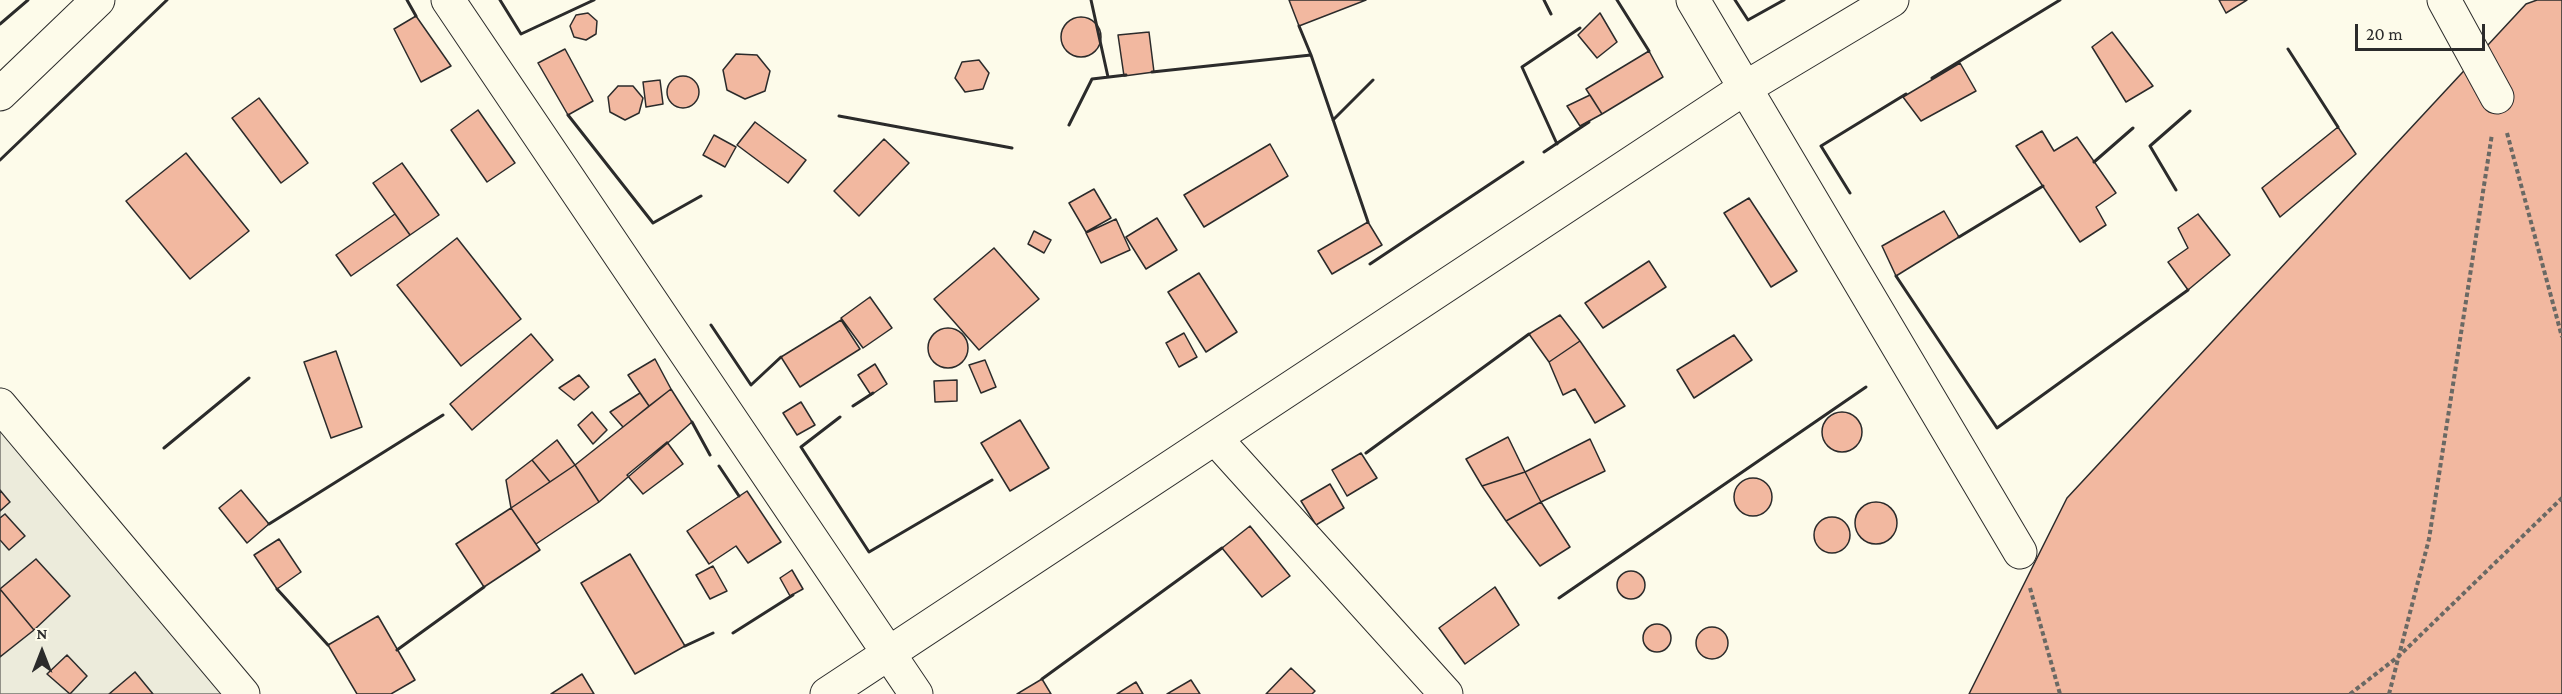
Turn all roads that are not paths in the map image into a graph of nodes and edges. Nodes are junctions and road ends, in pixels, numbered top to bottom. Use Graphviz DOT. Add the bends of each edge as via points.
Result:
graph roads {
  1 [pos="98,0"];
  2 [pos="448,0"];
  3 [pos="1693,0"];
  4 [pos="1892,0"];
  5 [pos="2444,0"];
  6 [pos="1745,88"];
  7 [pos="0,94"];
  8 [pos="2497,97"];
  9 [pos="0,405"];
  10 [pos="1215,438"];
  11 [pos="2020,552"];
  12 [pos="889,654"];
  13 [pos="243,694"];
  14 [pos="827,694"];
  15 [pos="916,694"];
  16 [pos="1446,694"];
  1 -- 7 [label="street"];
  2 -- 12 [label="street"];
  3 -- 6 [label="street"];
  4 -- 6 [label="street"];
  5 -- 8 [label="street"];
  6 -- 10 [label="street"];
  6 -- 11 [label="street"];
  9 -- 13 [label="street"];
  10 -- 12 [label="street"];
  10 -- 16 [label="street"];
  12 -- 14 [label="street"];
  12 -- 15 [label="street"];
}
